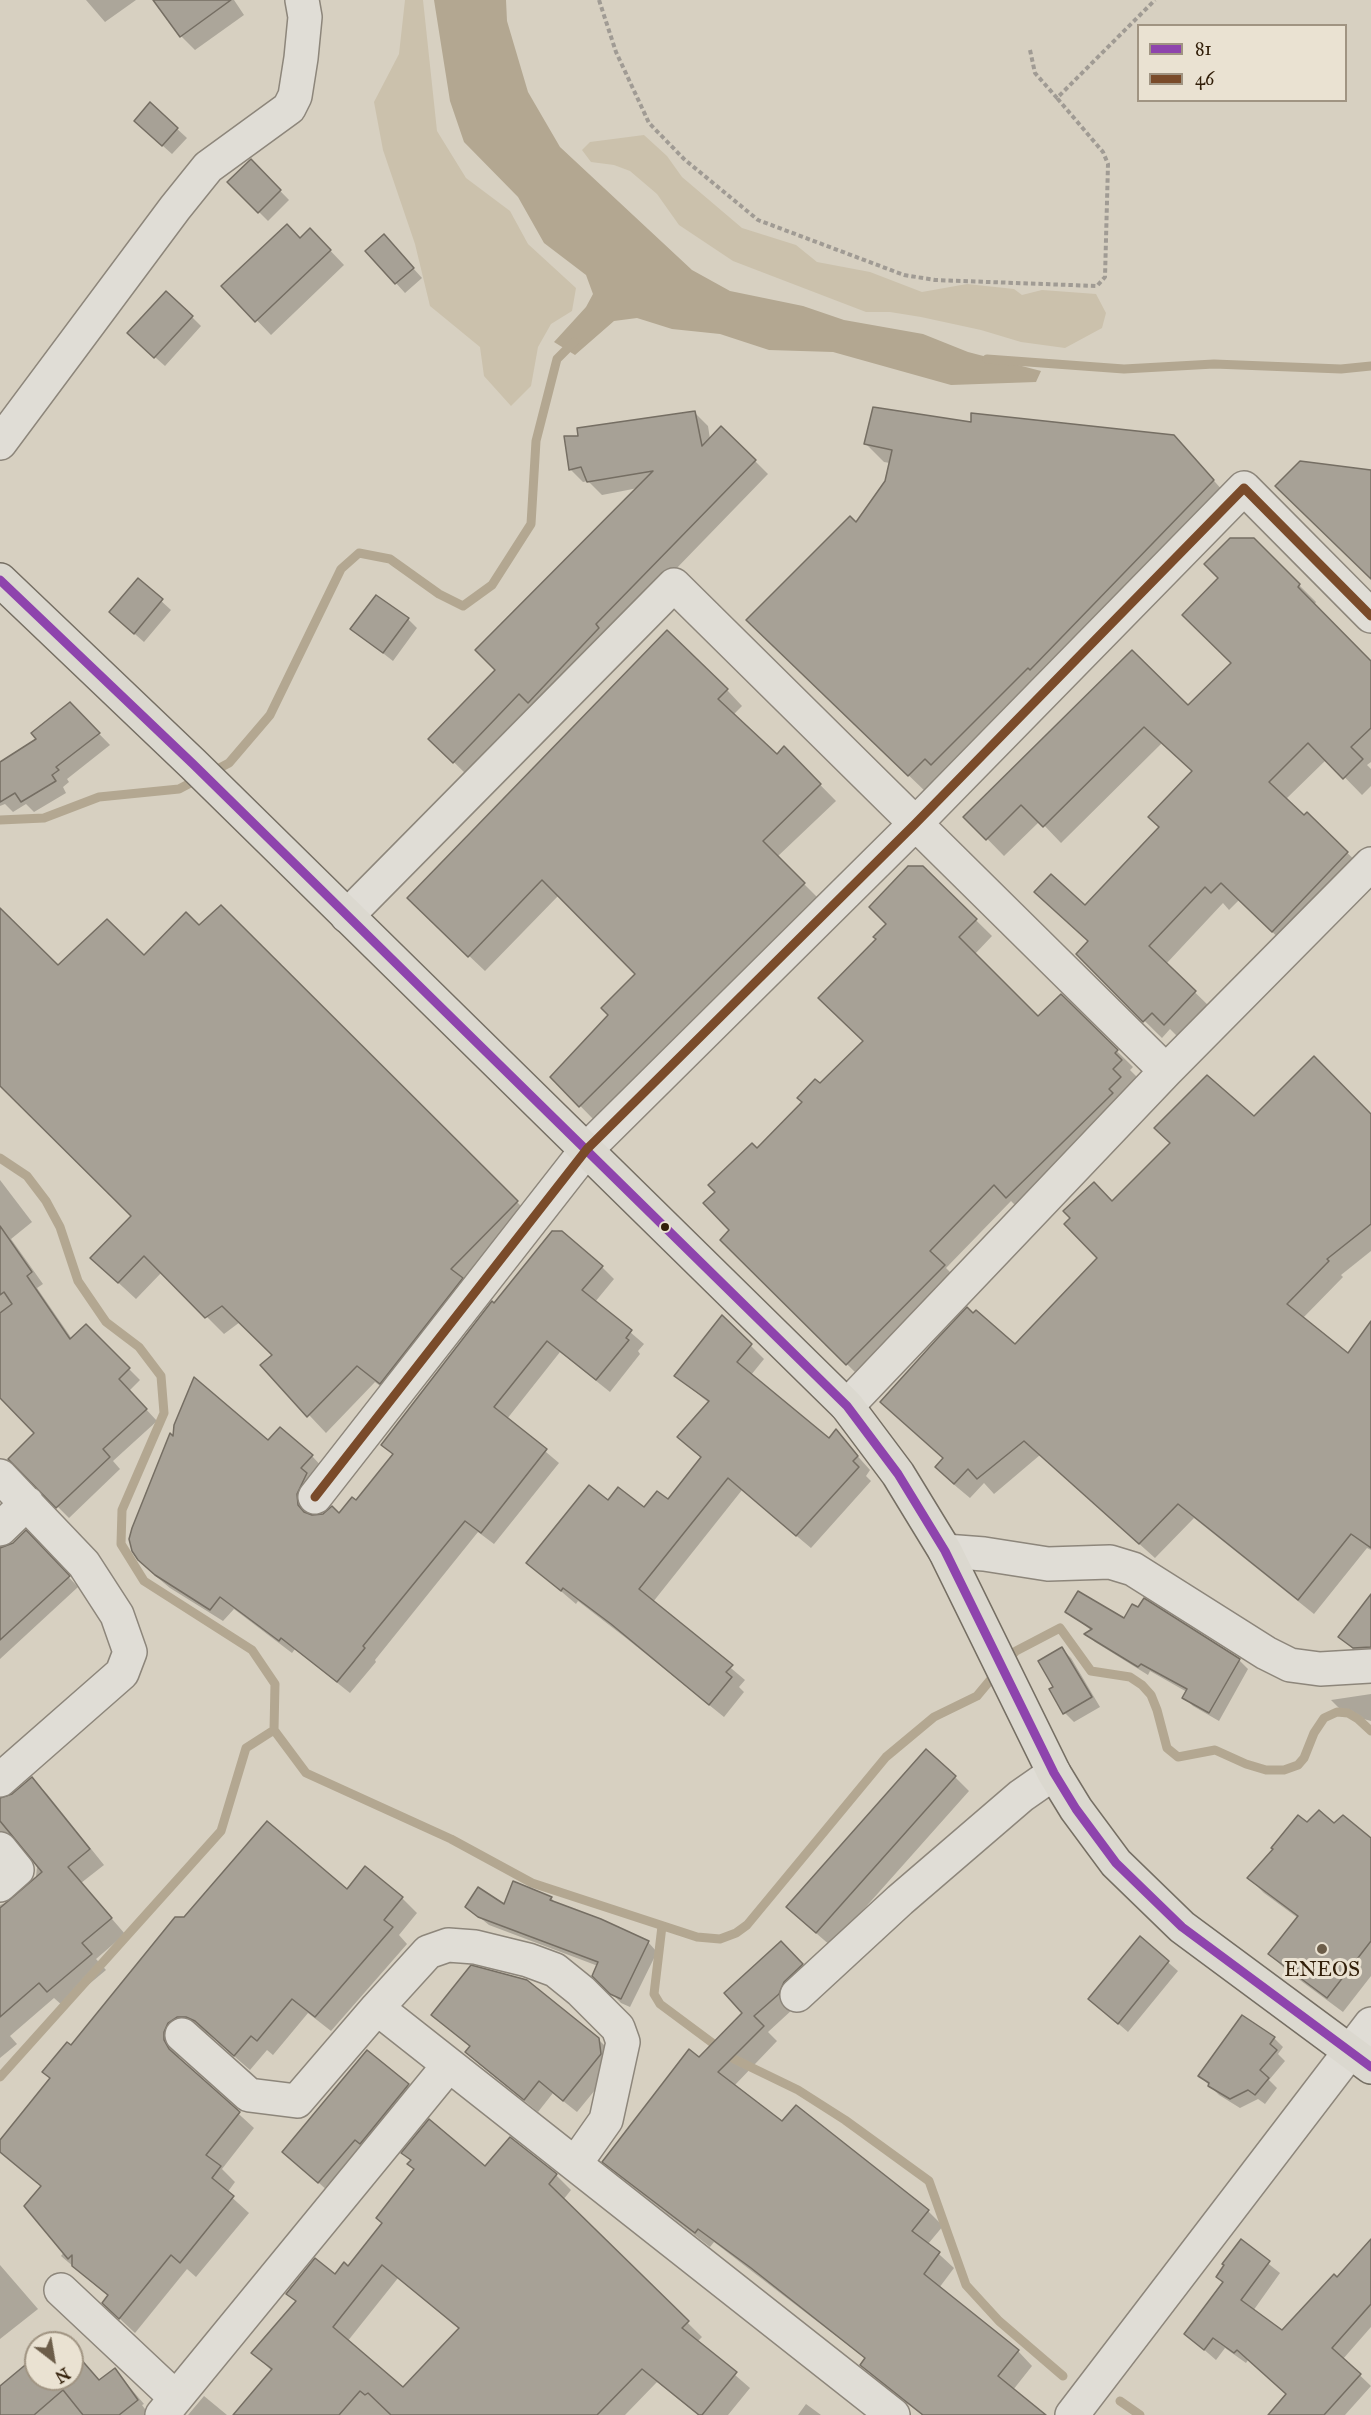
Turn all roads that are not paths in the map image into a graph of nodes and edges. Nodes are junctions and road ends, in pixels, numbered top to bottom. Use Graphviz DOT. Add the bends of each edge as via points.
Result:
graph roads {
  1 [pos="302,0"];
  2 [pos="0,443"];
  3 [pos="0,580"];
  4 [pos="1371,616"];
  5 [pos="915,824"];
  6 [pos="1371,864"];
  7 [pos="346,916"];
  8 [pos="1166,1071"];
  9 [pos="587,1149"];
  10 [pos="847,1406"];
  11 [pos="0,1476"];
  12 [pos="315,1497"];
  13 [pos="27,1503"];
  14 [pos="0,1529"];
  15 [pos="945,1551"];
  16 [pos="1371,1666"];
  17 [pos="1054,1773"];
  18 [pos="0,1780"];
  19 [pos="0,1849"];
  20 [pos="0,1885"];
  21 [pos="797,1995"];
  22 [pos="377,2008"];
  23 [pos="1371,2024"];
  24 [pos="182,2035"];
  25 [pos="1360,2059"];
  26 [pos="449,2065"];
  27 [pos="575,2164"];
  28 [pos="61,2290"];
  29 [pos="169,2406"];
  30 [pos="1083,2411"];
  31 [pos="893,2415"];
  1 -- 2 [label="street" via="305,17 301,58 295,96 289,108 208,167"];
  3 -- 7 [label="main road"];
  4 -- 5 [label="street" via="1244,488"];
  5 -- 7 [label="street" via="674,585"];
  5 -- 8 [label="street"];
  5 -- 9 [label="street"];
  6 -- 8 [label="street"];
  7 -- 9 [label="main road"];
  8 -- 10 [label="street"];
  9 -- 10 [label="main road"];
  9 -- 12 [label="street"];
  10 -- 15 [label="main road" via="898,1474"];
  11 -- 13 [label="street"];
  13 -- 14 [label="street"];
  13 -- 18 [label="street" via="84,1564 117,1616 130,1652 122,1673"];
  15 -- 16 [label="street" via="1048,1564 1110,1562 1125,1566 1290,1665 1320,1669"];
  15 -- 17 [label="main road"];
  17 -- 21 [label="street" via="943,1863"];
  17 -- 25 [label="main road" via="1116,1863 1147,1895 1182,1927"];
  19 -- 20 [label="street" via="17,1870"];
  22 -- 24 [label="street" via="297,2101 249,2095"];
  22 -- 26 [label="street"];
  22 -- 27 [label="street" via="428,1952 448,1945 475,1947 555,1970 618,2028 622,2042 606,2120"];
  23 -- 25 [label="street"];
  25 -- 30 [label="street"];
  26 -- 27 [label="street"];
  26 -- 29 [label="street"];
  27 -- 31 [label="street"];
  28 -- 29 [label="street"];
}
